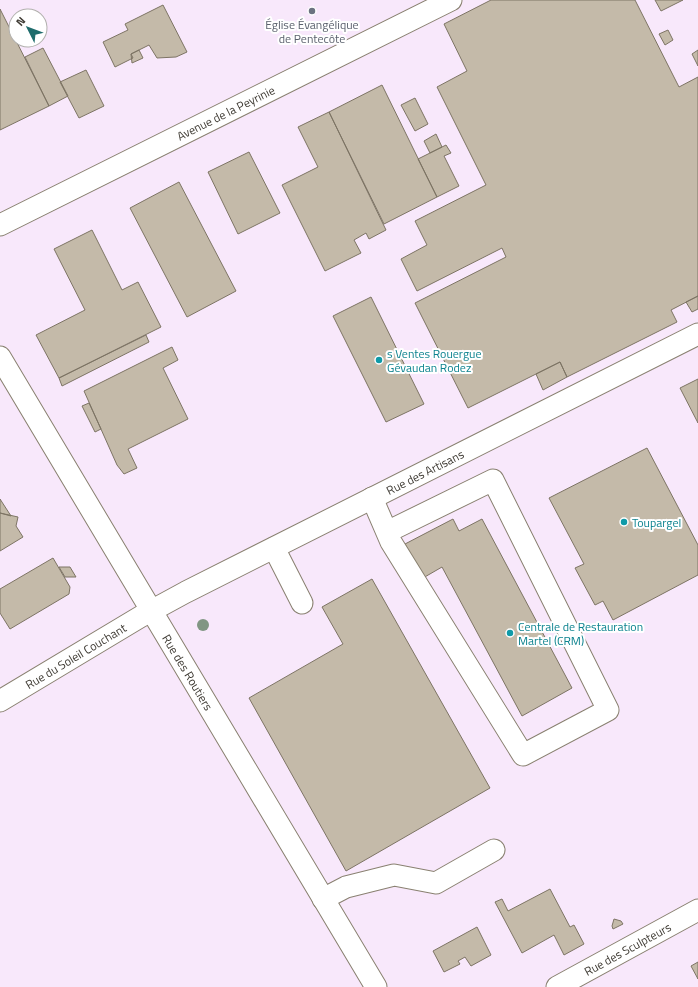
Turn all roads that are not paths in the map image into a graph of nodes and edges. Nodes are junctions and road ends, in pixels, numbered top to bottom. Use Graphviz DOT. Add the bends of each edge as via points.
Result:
graph roads {
  1 [pos="451,0"];
  2 [pos="0,225"];
  3 [pos="698,334"];
  4 [pos="0,357"];
  5 [pos="372,498"];
  6 [pos="387,532"];
  7 [pos="274,548"];
  8 [pos="302,603"];
  9 [pos="152,611"];
  10 [pos="0,701"];
  11 [pos="494,850"];
  12 [pos="323,899"];
  13 [pos="698,910"];
  14 [pos="376,987"];
  15 [pos="557,987"];
  1 -- 2 [label="street, Avenue de la Peyrinie"];
  3 -- 5 [label="street, Rue des Artisans"];
  4 -- 9 [label="street, Rue des Routiers"];
  5 -- 6 [label="street"];
  5 -- 7 [label="street, Rue des Artisans"];
  6 -- 6 [label="street" via="523,755 608,710 493,480"];
  7 -- 8 [label="street"];
  7 -- 9 [label="street, Rue des Artisans"];
  9 -- 10 [label="street, Rue du Soleil Couchant"];
  9 -- 12 [label="street, Rue des Routiers"];
  11 -- 12 [label="street" via="436,883 394,875 346,887"];
  12 -- 14 [label="street, Rue des Routiers"];
  13 -- 15 [label="street, Rue des Sculpteurs"];
}
